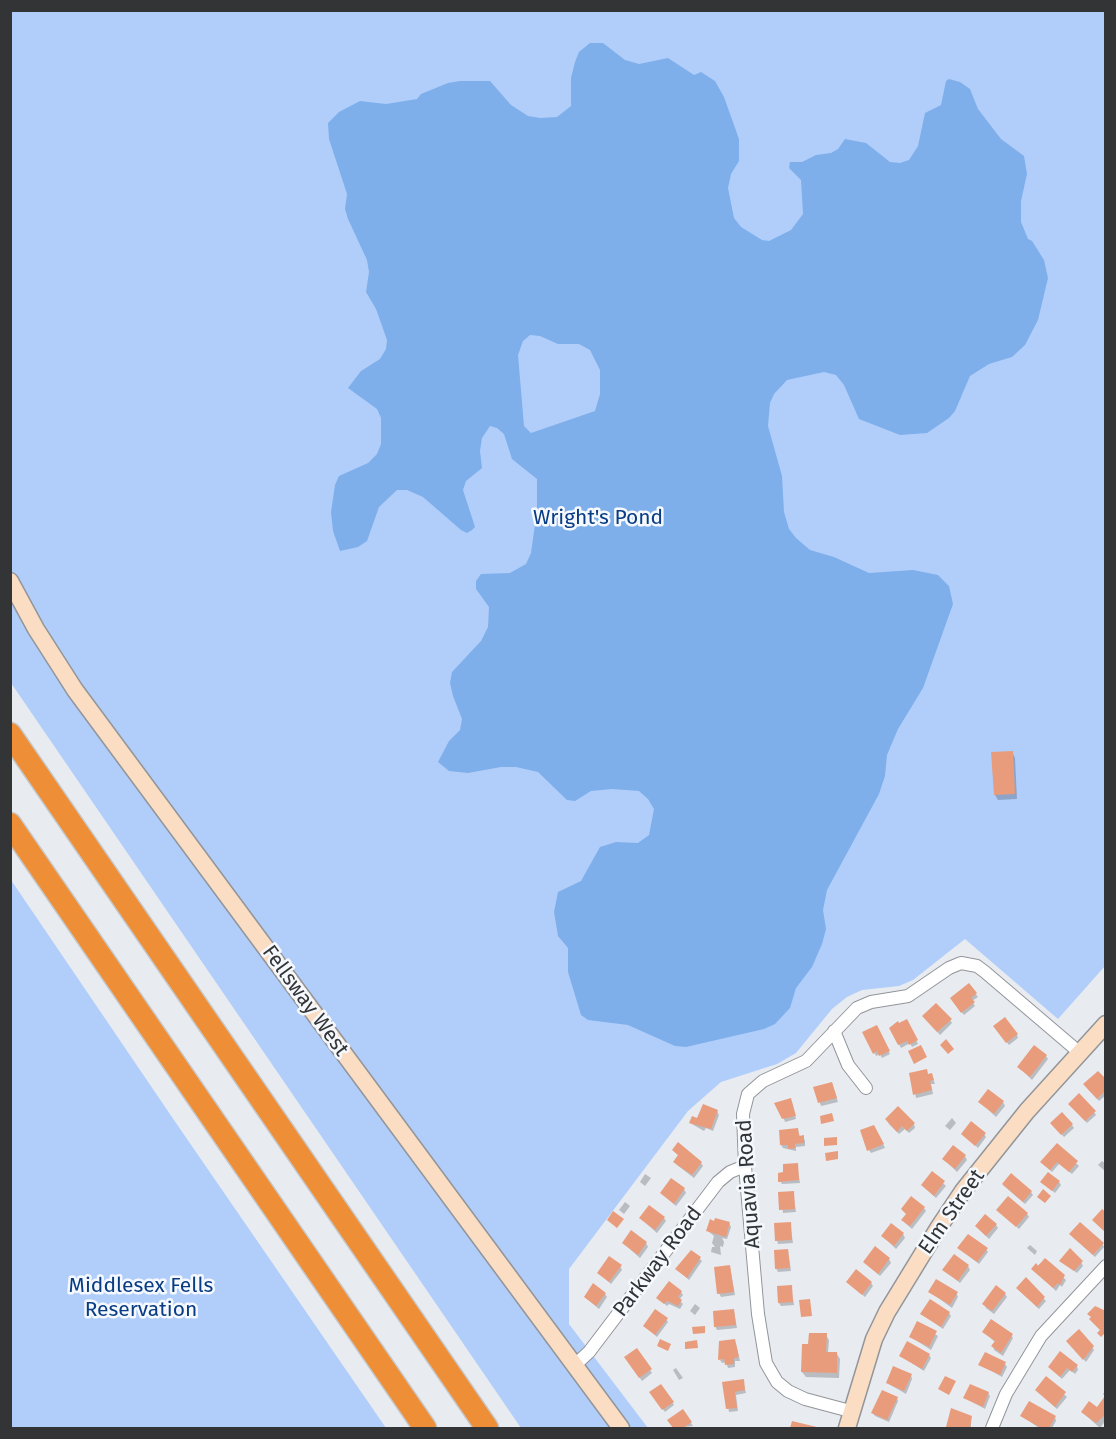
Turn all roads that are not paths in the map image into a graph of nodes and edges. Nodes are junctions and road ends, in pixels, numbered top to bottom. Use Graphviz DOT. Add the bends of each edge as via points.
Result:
graph roads {
  1 [pos="10,581"];
  2 [pos="10,734"];
  3 [pos="10,824"];
  4 [pos="1106,1024"];
  5 [pos="834,1031"];
  6 [pos="1080,1053"];
  7 [pos="866,1088"];
  8 [pos="745,1166"];
  9 [pos="1106,1266"];
  10 [pos="575,1365"];
  11 [pos="850,1411"];
  12 [pos="617,1424"];
  13 [pos="425,1428"];
  14 [pos="487,1428"];
  15 [pos="847,1428"];
  16 [pos="992,1428"];
  1 -- 10 [label="main road, Fellsway West" via="81,698"];
  2 -- 14 [label="highway"];
  3 -- 13 [label="highway"];
  4 -- 6 [label="main road, Elm Street"];
  5 -- 6 [label="street, Aquavia Road" via="861,1006 908,996 949,968 966,963 985,972"];
  5 -- 7 [label="street" via="848,1065"];
  5 -- 8 [label="street, Aquavia Road" via="802,1064 763,1081 748,1094 743,1114"];
  6 -- 11 [label="main road, Elm Street" via="1027,1111 939,1227 887,1312"];
  8 -- 10 [label="street, Parkway Road" via="718,1182 596,1343"];
  8 -- 11 [label="street, Aquavia Road" via="766,1363 777,1382 788,1391"];
  9 -- 16 [label="street" via="1041,1336 1015,1377"];
  10 -- 12 [label="main road, Fellsway West"];
  11 -- 15 [label="main road, Elm Street"];
}
